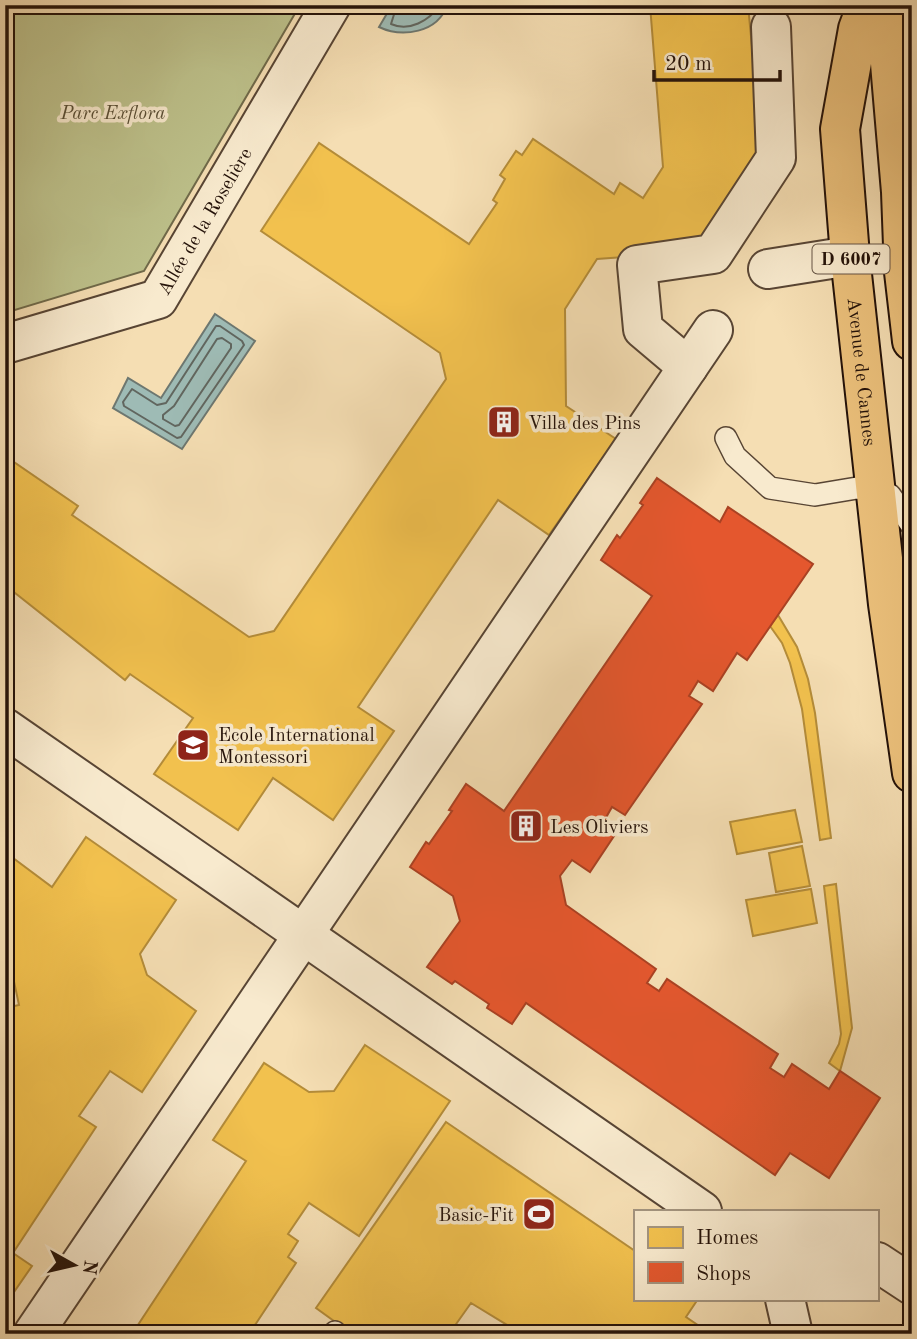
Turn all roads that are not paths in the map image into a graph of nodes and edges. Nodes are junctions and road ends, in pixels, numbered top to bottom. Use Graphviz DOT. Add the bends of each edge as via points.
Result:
graph roads {
  1 [pos="331,5"];
  2 [pos="867,5"];
  3 [pos="885,5"];
  4 [pos="771,27"];
  5 [pos="850,256"];
  6 [pos="768,269"];
  7 [pos="908,272"];
  8 [pos="713,330"];
  9 [pos="912,341"];
  10 [pos="5,344"];
  11 [pos="688,366"];
  12 [pos="726,438"];
  13 [pos="877,490"];
  14 [pos="912,526"];
  15 [pos="5,728"];
  16 [pos="912,773"];
  17 [pos="304,935"];
  18 [pos="701,1210"];
  19 [pos="878,1263"];
  20 [pos="912,1285"];
  21 [pos="785,1300"];
  22 [pos="33,1334"];
  23 [pos="793,1334"];
  1 -- 10 [label="street, Allée de la Roselière" via="158,299"];
  2 -- 5 [label="main road, Avenue de Cannes / D 6007" via="858,29 840,129"];
  3 -- 7 [label="main road, D 6007"];
  4 -- 11 [label="street" via="776,158 713,254 638,265 643,329"];
  5 -- 6 [label="street"];
  5 -- 13 [label="main road, Avenue de Cannes / D 6007"];
  7 -- 9 [label="main road, D 6007"];
  8 -- 11 [label="street"];
  11 -- 17 [label="street"];
  12 -- 13 [label="lane" via="735,456 770,488 815,495 857,488"];
  13 -- 14 [label="lane" via="890,495"];
  13 -- 16 [label="main road, Avenue de Cannes / D 6007"];
  15 -- 17 [label="street"];
  17 -- 18 [label="street"];
  17 -- 22 [label="street"];
  19 -- 20 [label="street"];
  21 -- 23 [label="street"];
}
